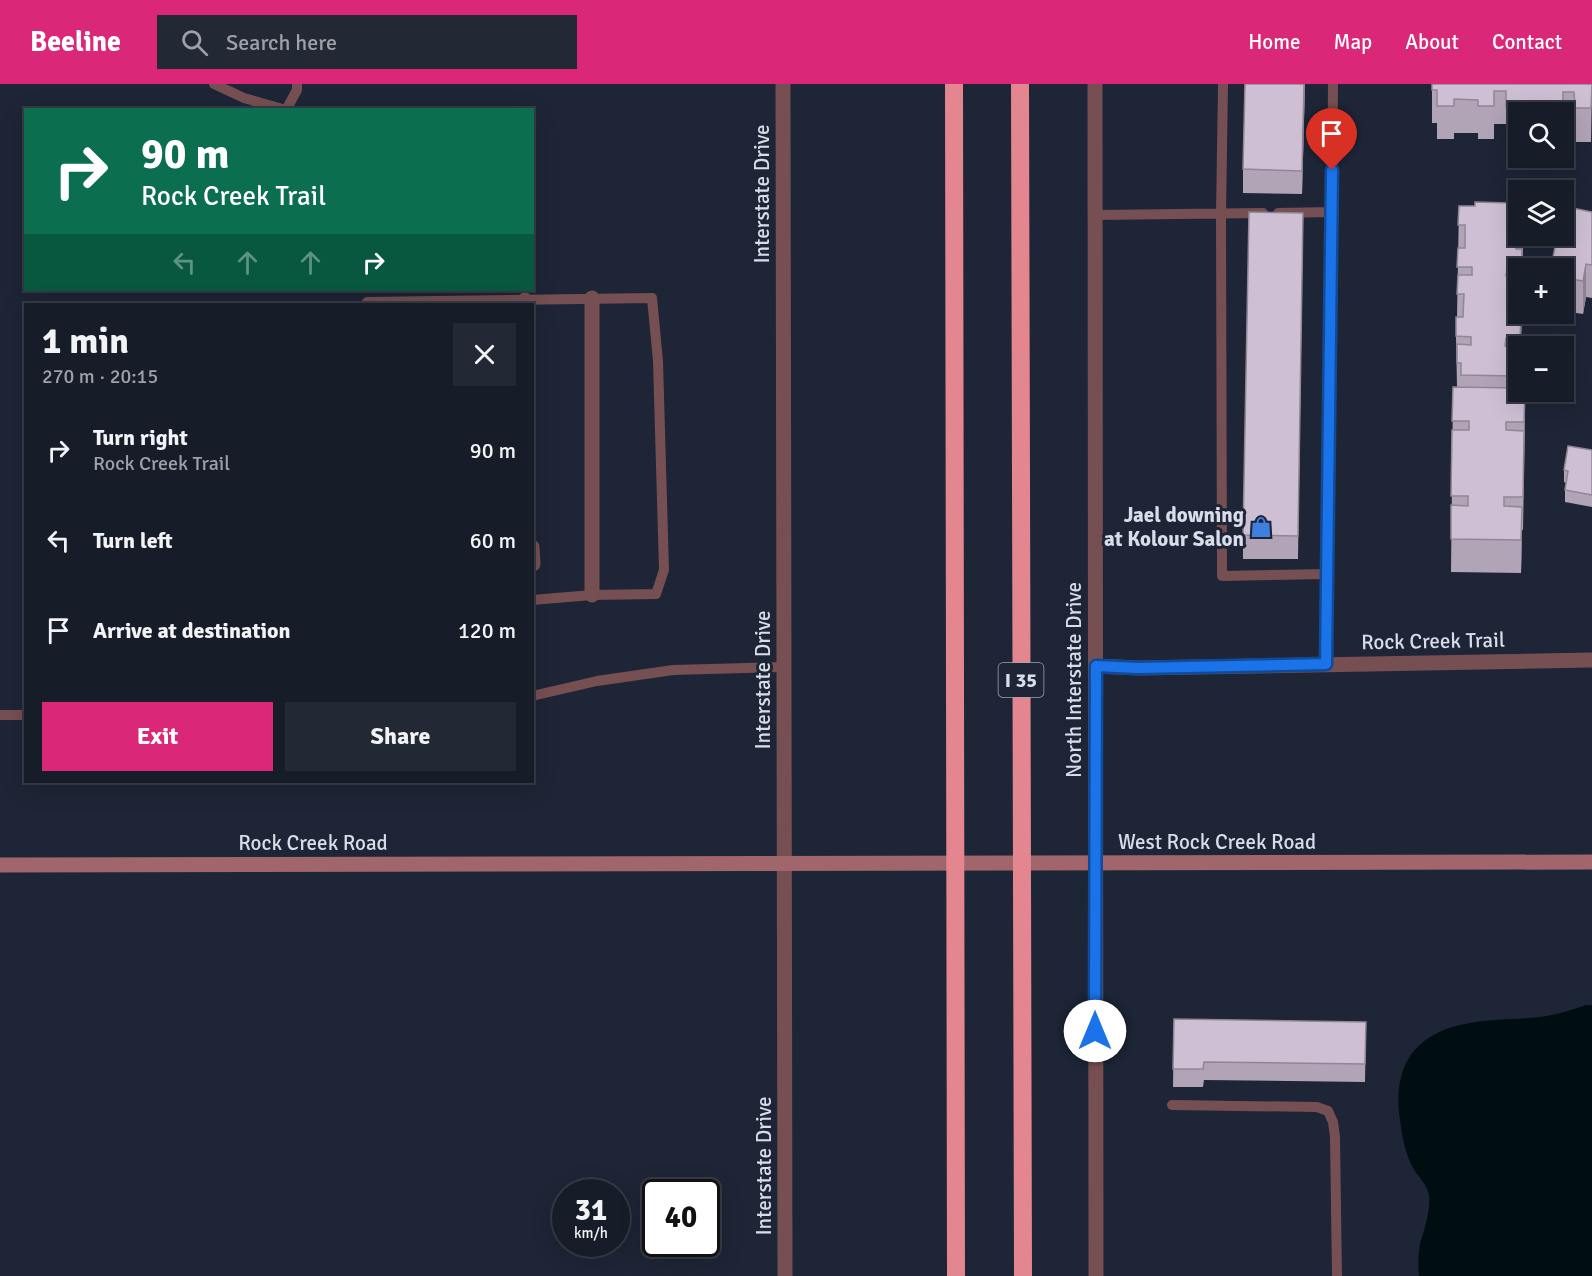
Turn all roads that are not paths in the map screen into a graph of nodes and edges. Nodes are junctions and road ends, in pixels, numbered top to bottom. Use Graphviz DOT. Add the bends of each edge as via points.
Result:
graph roads {
  1 [pos="213,84"];
  2 [pos="297,84"];
  3 [pos="783,84"];
  4 [pos="954,84"];
  5 [pos="1020,84"];
  6 [pos="1095,84"];
  7 [pos="1223,84"];
  8 [pos="1333,84"];
  9 [pos="279,108"];
  10 [pos="287,108"];
  11 [pos="1332,212"];
  12 [pos="1095,214"];
  13 [pos="1221,214"];
  14 [pos="592,298"];
  15 [pos="525,302"];
  16 [pos="366,303"];
  17 [pos="1327,574"];
  18 [pos="592,596"];
  19 [pos="534,600"];
  20 [pos="1592,660"];
  21 [pos="1326,664"];
  22 [pos="1096,666"];
  23 [pos="784,667"];
  24 [pos="534,696"];
  25 [pos="0,715"];
  26 [pos="24,715"];
  27 [pos="1592,862"];
  28 [pos="627,863"];
  29 [pos="0,865"];
  30 [pos="1172,1105"];
  31 [pos="785,1276"];
  32 [pos="956,1276"];
  33 [pos="1023,1276"];
  34 [pos="1095,1276"];
  35 [pos="1337,1276"];
  1 -- 9 [label="lane"];
  2 -- 10 [label="lane"];
  3 -- 23 [label="street, Interstate Drive"];
  4 -- 32 [label="highway"];
  5 -- 33 [label="highway, I 35"];
  6 -- 12 [label="street, North Interstate Drive"];
  7 -- 13 [label="lane"];
  8 -- 11 [label="lane"];
  11 -- 13 [label="lane"];
  11 -- 17 [label="lane"];
  12 -- 13 [label="lane"];
  12 -- 22 [label="street, North Interstate Drive"];
  13 -- 17 [label="lane" via="1222,576"];
  14 -- 15 [label="lane"];
  14 -- 18 [label="street"];
  14 -- 18 [label="lane" via="652,298 658,361 664,570 656,594"];
  15 -- 16 [label="lane"];
  17 -- 21 [label="lane"];
  18 -- 19 [label="lane"];
  20 -- 21 [label="street, Rock Creek Trail"];
  21 -- 22 [label="street, Rock Creek Trail"];
  22 -- 34 [label="street, North Interstate Drive"];
  23 -- 24 [label="lane" via="673,670"];
  23 -- 31 [label="street, Interstate Drive"];
  25 -- 26 [label="lane"];
  27 -- 28 [label="main road, West Rock Creek Road"];
  28 -- 29 [label="main road, Rock Creek Road"];
  30 -- 35 [label="lane" via="1317,1107 1328,1111 1335,1137"];
}
